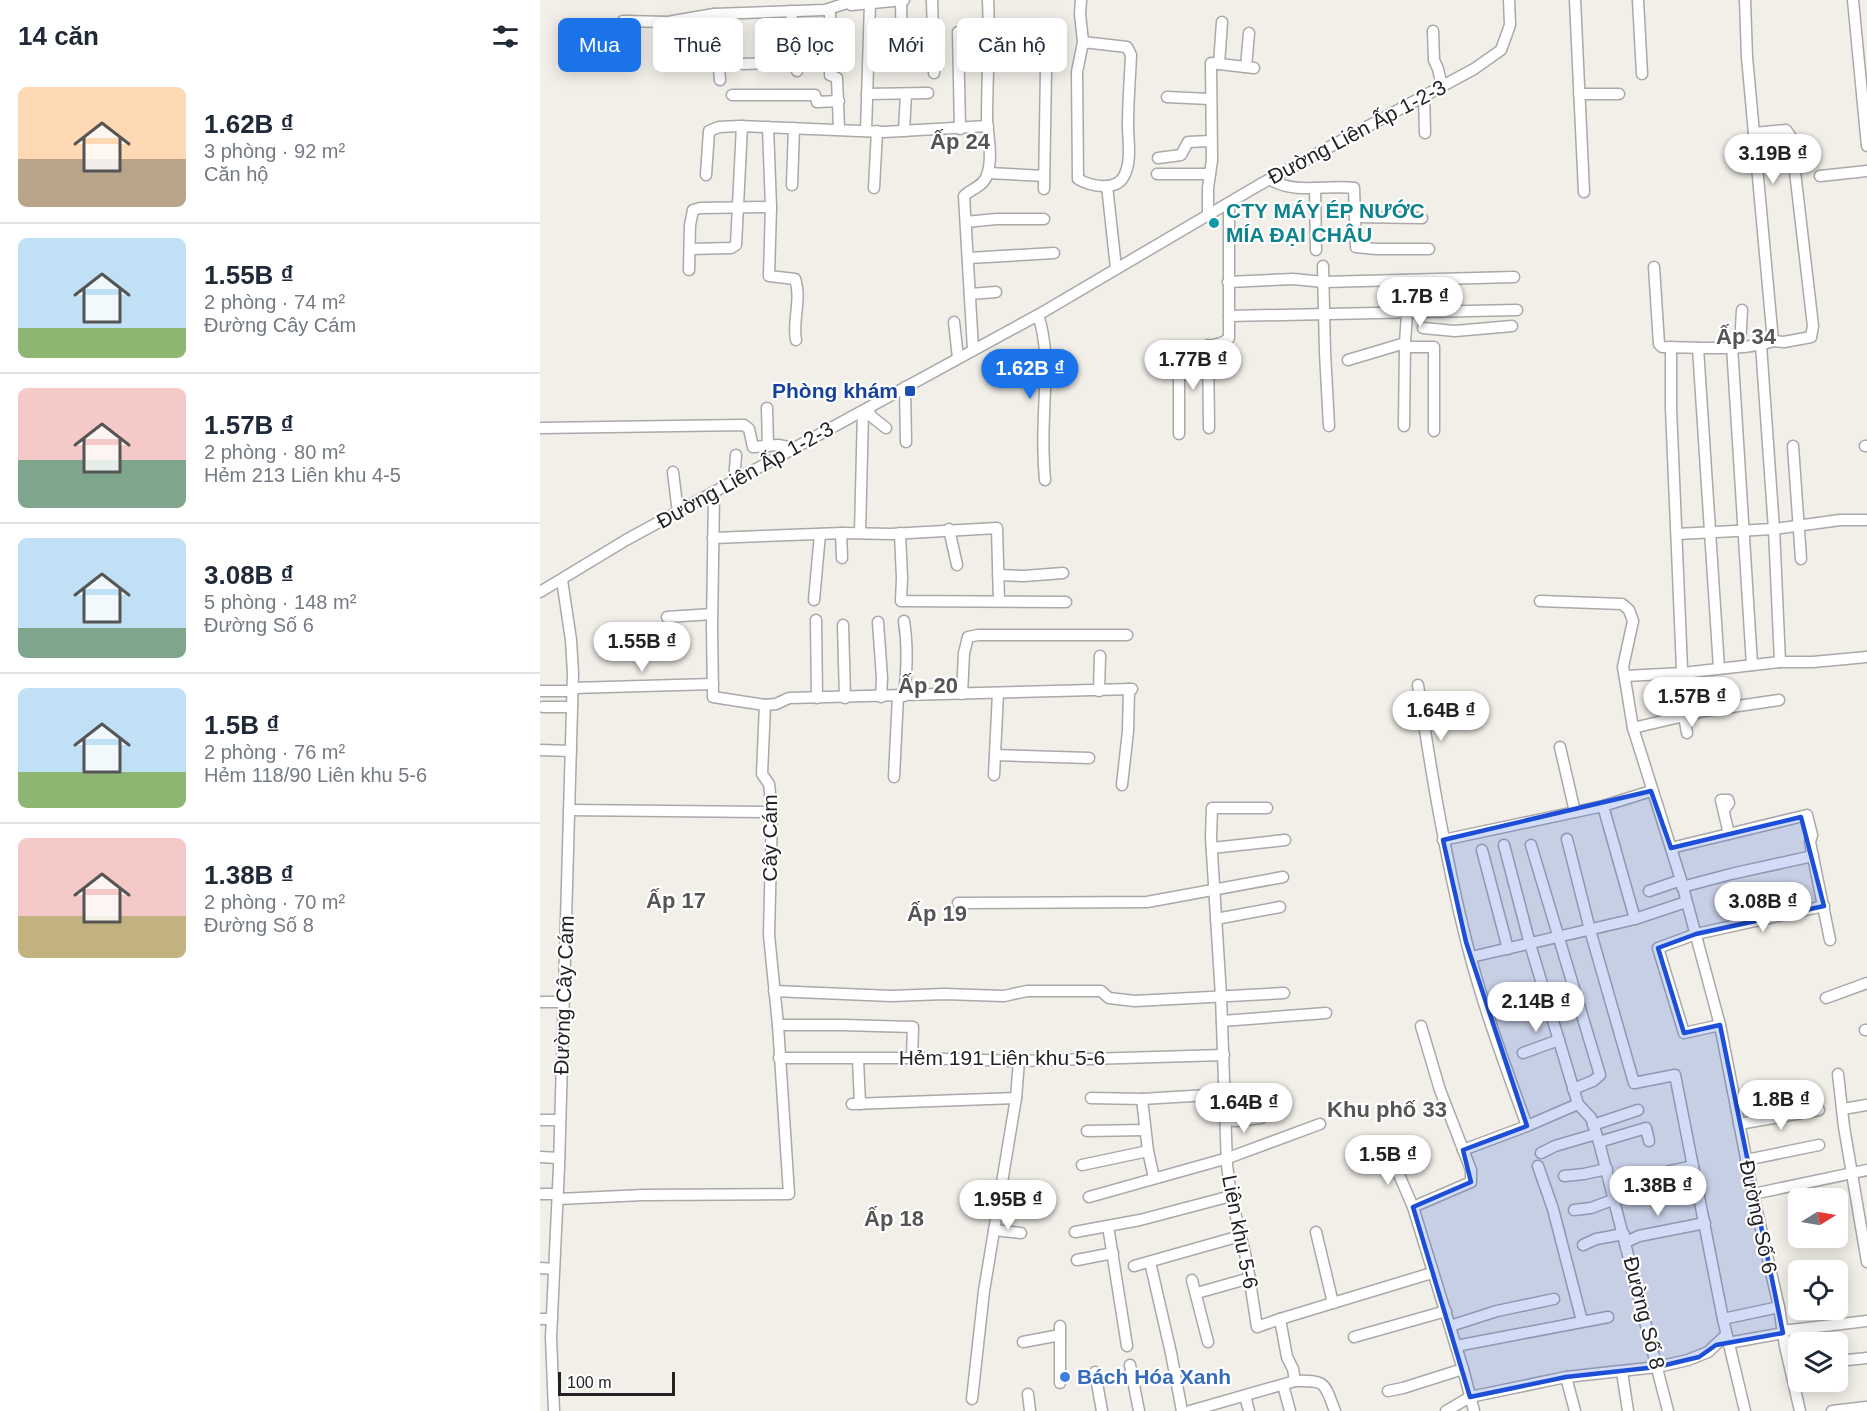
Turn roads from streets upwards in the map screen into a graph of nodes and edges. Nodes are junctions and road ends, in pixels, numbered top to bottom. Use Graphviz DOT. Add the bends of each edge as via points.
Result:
graph roads {
  1 [pos="902,0"];
  2 [pos="933,0"];
  3 [pos="988,0"];
  4 [pos="1081,0"];
  5 [pos="1509,0"];
  6 [pos="1575,0"];
  7 [pos="1638,0"];
  8 [pos="1744,0"];
  9 [pos="1853,0"];
  10 [pos="846,1"];
  11 [pos="870,3"];
  12 [pos="830,9"];
  13 [pos="791,11"];
  14 [pos="714,14"];
  15 [pos="902,18"];
  16 [pos="641,21"];
  17 [pos="1222,22"];
  18 [pos="1433,31"];
  19 [pos="1249,33"];
  20 [pos="1862,41"];
  21 [pos="1083,42"];
  22 [pos="743,64"];
  23 [pos="1219,64"];
  24 [pos="959,72"];
  25 [pos="1046,72"];
  26 [pos="934,73"];
  27 [pos="1642,74"];
  28 [pos="720,80"];
  29 [pos="1442,86"];
  30 [pos="928,93"];
  31 [pos="867,94"];
  32 [pos="906,94"];
  33 [pos="1579,94"];
  34 [pos="1619,94"];
  35 [pos="732,96"];
  36 [pos="1424,96"];
  37 [pos="1167,97"];
  38 [pos="1210,99"];
  39 [pos="839,101"];
  40 [pos="742,126"];
  41 [pos="988,126"];
  42 [pos="768,127"];
  43 [pos="794,128"];
  44 [pos="839,129"];
  45 [pos="960,129"];
  46 [pos="872,131"];
  47 [pos="904,131"];
  48 [pos="1425,133"];
  49 [pos="1754,133"];
  50 [pos="1211,141"];
  51 [pos="1867,146"];
  52 [pos="1158,158"];
  53 [pos="1867,171"];
  54 [pos="988,173"];
  55 [pos="1157,174"];
  56 [pos="1210,174"];
  57 [pos="706,175"];
  58 [pos="1044,176"];
  59 [pos="1820,176"];
  60 [pos="1271,180"];
  61 [pos="792,185"];
  62 [pos="1107,186"];
  63 [pos="874,188"];
  64 [pos="1315,188"];
  65 [pos="1044,189"];
  66 [pos="1584,192"];
  67 [pos="1229,203"];
  68 [pos="771,207"];
  69 [pos="738,208"];
  70 [pos="1208,216"];
  71 [pos="1356,218"];
  72 [pos="1044,219"];
  73 [pos="1422,219"];
  74 [pos="966,222"];
  75 [pos="690,249"];
  76 [pos="1429,249"];
  77 [pos="1316,250"];
  78 [pos="1054,253"];
  79 [pos="969,258"];
  80 [pos="1323,266"];
  81 [pos="1654,267"];
  82 [pos="1116,268"];
  83 [pos="689,270"];
  84 [pos="1514,277"];
  85 [pos="1228,282"];
  86 [pos="1323,282"];
  87 [pos="996,292"];
  88 [pos="970,294"];
  89 [pos="1517,310"];
  90 [pos="1742,310"];
  91 [pos="1454,312"];
  92 [pos="1407,313"];
  93 [pos="1323,314"];
  94 [pos="1038,315"];
  95 [pos="1229,316"];
  96 [pos="954,322"];
  97 [pos="1512,326"];
  98 [pos="1423,328"];
  99 [pos="1455,332"];
  100 [pos="796,340"];
  101 [pos="1773,341"];
  102 [pos="1208,345"];
  103 [pos="1405,345"];
  104 [pos="1761,345"];
  105 [pos="1736,346"];
  106 [pos="1179,347"];
  107 [pos="1671,347"];
  108 [pos="1698,348"];
  109 [pos="973,350"];
  110 [pos="1162,357"];
  111 [pos="958,358"];
  112 [pos="1348,360"];
  113 [pos="905,387"];
  114 [pos="767,408"];
  115 [pos="865,410"];
  116 [pos="1329,426"];
  117 [pos="1404,426"];
  118 [pos="540,428"];
  119 [pos="886,428"];
  120 [pos="1209,428"];
  121 [pos="1434,431"];
  122 [pos="1179,434"];
  123 [pos="906,442"];
  124 [pos="768,446"];
  125 [pos="1794,446"];
  126 [pos="794,448"];
  127 [pos="736,455"];
  128 [pos="673,472"];
  129 [pos="1045,480"];
  130 [pos="734,482"];
  131 [pos="714,494"];
  132 [pos="678,513"];
  133 [pos="1867,520"];
  134 [pos="1799,526"];
  135 [pos="949,529"];
  136 [pos="1774,529"];
  137 [pos="1743,530"];
  138 [pos="841,533"];
  139 [pos="860,533"];
  140 [pos="900,533"];
  141 [pos="1709,533"];
  142 [pos="820,534"];
  143 [pos="1677,534"];
  144 [pos="713,538"];
  145 [pos="842,558"];
  146 [pos="1801,559"];
  147 [pos="957,565"];
  148 [pos="1063,573"];
  149 [pos="998,575"];
  150 [pos="562,580"];
  151 [pos="540,592"];
  152 [pos="814,600"];
  153 [pos="999,601"];
  154 [pos="1540,601"];
  155 [pos="1066,602"];
  156 [pos="712,615"];
  157 [pos="667,617"];
  158 [pos="816,620"];
  159 [pos="904,621"];
  160 [pos="878,622"];
  161 [pos="843,625"];
  162 [pos="1127,635"];
  163 [pos="1100,656"];
  164 [pos="1867,657"];
  165 [pos="1780,662"];
  166 [pos="1752,665"];
  167 [pos="1719,668"];
  168 [pos="1683,673"];
  169 [pos="1624,676"];
  170 [pos="713,684"];
  171 [pos="1418,686"];
  172 [pos="572,689"];
  173 [pos="1099,690"];
  174 [pos="540,691"];
  175 [pos="998,693"];
  176 [pos="962,694"];
  177 [pos="901,696"];
  178 [pos="881,697"];
  179 [pos="818,698"];
  180 [pos="845,698"];
  181 [pos="1779,700"];
  182 [pos="765,705"];
  183 [pos="572,707"];
  184 [pos="543,708"];
  185 [pos="1684,716"];
  186 [pos="1633,728"];
  187 [pos="1687,733"];
  188 [pos="1560,747"];
  189 [pos="540,750"];
  190 [pos="571,751"];
  191 [pos="995,755"];
  192 [pos="1089,758"];
  193 [pos="994,775"];
  194 [pos="894,777"];
  195 [pos="1122,785"];
  196 [pos="1652,791"];
  197 [pos="1603,806"];
  198 [pos="1267,808"];
  199 [pos="569,810"];
  200 [pos="1724,810"];
  201 [pos="772,812"];
  202 [pos="1575,812"];
  203 [pos="1729,834"];
  204 [pos="1566,839"];
  205 [pos="1285,840"];
  206 [pos="1443,840"];
  207 [pos="1504,845"];
  208 [pos="1531,845"];
  209 [pos="1212,848"];
  210 [pos="1671,848"];
  211 [pos="1482,850"];
  212 [pos="1813,856"];
  213 [pos="1283,877"];
  214 [pos="1682,884"];
  215 [pos="1214,889"];
  216 [pos="1650,891"];
  217 [pos="1686,902"];
  218 [pos="958,903"];
  219 [pos="1824,906"];
  220 [pos="1280,907"];
  221 [pos="1216,920"];
  222 [pos="1635,920"];
  223 [pos="1590,930"];
  224 [pos="1696,934"];
  225 [pos="1559,937"];
  226 [pos="1830,940"];
  227 [pos="1530,944"];
  228 [pos="1508,949"];
  229 [pos="1471,957"];
  230 [pos="1867,983"];
  231 [pos="774,991"];
  232 [pos="1284,993"];
  233 [pos="1221,996"];
  234 [pos="1826,999"];
  235 [pos="540,1002"];
  236 [pos="564,1002"];
  237 [pos="1326,1013"];
  238 [pos="1222,1021"];
  239 [pos="778,1025"];
  240 [pos="1720,1025"];
  241 [pos="1421,1026"];
  242 [pos="1559,1040"];
  243 [pos="1523,1053"];
  244 [pos="1224,1055"];
  245 [pos="912,1058"];
  246 [pos="779,1059"];
  247 [pos="858,1059"];
  248 [pos="1019,1061"];
  249 [pos="1838,1074"];
  250 [pos="1573,1089"];
  251 [pos="1225,1094"];
  252 [pos="1016,1098"];
  253 [pos="1091,1098"];
  254 [pos="1142,1099"];
  255 [pos="1578,1104"];
  256 [pos="1867,1105"];
  257 [pos="1843,1109"];
  258 [pos="1638,1110"];
  259 [pos="1819,1110"];
  260 [pos="1261,1118"];
  261 [pos="540,1120"];
  262 [pos="560,1120"];
  263 [pos="1226,1120"];
  264 [pos="1320,1124"];
  265 [pos="1739,1124"];
  266 [pos="1527,1126"];
  267 [pos="1145,1130"];
  268 [pos="1087,1131"];
  269 [pos="1596,1134"];
  270 [pos="1650,1141"];
  271 [pos="1819,1145"];
  272 [pos="1463,1150"];
  273 [pos="1148,1151"];
  274 [pos="1541,1153"];
  275 [pos="1390,1154"];
  276 [pos="540,1157"];
  277 [pos="559,1158"];
  278 [pos="1228,1158"];
  279 [pos="1746,1160"];
  280 [pos="1576,1163"];
  281 [pos="1082,1165"];
  282 [pos="1538,1166"];
  283 [pos="1693,1166"];
  284 [pos="1607,1169"];
  285 [pos="1867,1170"];
  286 [pos="1852,1173"];
  287 [pos="1579,1175"];
  288 [pos="1564,1176"];
  289 [pos="1154,1178"];
  290 [pos="1611,1184"];
  291 [pos="540,1194"];
  292 [pos="1752,1194"];
  293 [pos="1231,1196"];
  294 [pos="558,1197"];
  295 [pos="1089,1197"];
  296 [pos="1615,1199"];
  297 [pos="1413,1207"];
  298 [pos="1574,1210"];
  299 [pos="1705,1223"];
  300 [pos="1108,1226"];
  301 [pos="993,1230"];
  302 [pos="1075,1232"];
  303 [pos="1316,1232"];
  304 [pos="1022,1233"];
  305 [pos="1240,1236"];
  306 [pos="1625,1238"];
  307 [pos="1583,1245"];
  308 [pos="1113,1253"];
  309 [pos="1077,1260"];
  310 [pos="1150,1262"];
  311 [pos="1867,1262"];
  312 [pos="1134,1266"];
  313 [pos="540,1268"];
  314 [pos="554,1269"];
  315 [pos="1432,1273"];
  316 [pos="1250,1278"];
  317 [pos="1192,1280"];
  318 [pos="1197,1293"];
  319 [pos="1554,1299"];
  320 [pos="1333,1303"];
  321 [pos="1779,1307"];
  322 [pos="1446,1311"];
  323 [pos="1608,1317"];
  324 [pos="540,1319"];
  325 [pos="552,1319"];
  326 [pos="1280,1319"];
  327 [pos="1723,1319"];
  328 [pos="1581,1321"];
  329 [pos="1867,1321"];
  330 [pos="1450,1326"];
  331 [pos="1782,1332"];
  332 [pos="1354,1337"];
  333 [pos="1727,1339"];
  334 [pos="1023,1342"];
  335 [pos="1208,1342"];
  336 [pos="1127,1346"];
  337 [pos="1456,1346"];
  338 [pos="1788,1349"];
  339 [pos="1867,1358"];
  340 [pos="1848,1360"];
  341 [pos="1130,1365"];
  342 [pos="1657,1367"];
  343 [pos="1463,1369"];
  344 [pos="1095,1372"];
  345 [pos="1622,1372"];
  346 [pos="1566,1377"];
  347 [pos="1295,1382"];
  348 [pos="1060,1383"];
  349 [pos="1283,1385"];
  350 [pos="1388,1391"];
  351 [pos="1797,1392"];
  352 [pos="1028,1394"];
  353 [pos="1245,1396"];
  354 [pos="1470,1397"];
  355 [pos="972,1399"];
  356 [pos="1866,1407"];
  357 [pos="1204,1409"];
  358 [pos="554,1411"];
  359 [pos="1030,1411"];
  360 [pos="1101,1411"];
  361 [pos="1139,1411"];
  362 [pos="1182,1411"];
  363 [pos="1190,1411"];
  364 [pos="1249,1411"];
  365 [pos="1290,1411"];
  366 [pos="1335,1411"];
  367 [pos="1446,1411"];
  368 [pos="1474,1411"];
  369 [pos="1575,1411"];
  370 [pos="1628,1411"];
  371 [pos="1668,1411"];
  372 [pos="1745,1411"];
  373 [pos="1800,1411"];
  374 [pos="1832,1411"];
  1 -- 11 [label="street"];
  1 -- 15 [label="street"];
  2 -- 26 [label="street"];
  3 -- 41 [label="street"];
  4 -- 21 [label="street"];
  5 -- 29 [label="street, Đường Liên Ấp 1-2-3" via="1510,25 1501,50"];
  6 -- 33 [label="street"];
  7 -- 27 [label="street"];
  8 -- 49 [label="street"];
  9 -- 20 [label="street"];
  10 -- 11 [label="street" via="851,5"];
  10 -- 12 [label="street"];
  11 -- 31 [label="street"];
  12 -- 13 [label="street"];
  12 -- 39 [label="street" via="830,75 837,78"];
  13 -- 14 [label="street"];
  13 -- 22 [label="street" via="797,67"];
  14 -- 16 [label="street"];
  14 -- 28 [label="street"];
  17 -- 23 [label="street"];
  18 -- 29 [label="street" via="1434,60"];
  19 -- 23 [label="street" via="1250,67"];
  20 -- 51 [label="street"];
  21 -- 62 [label="street" via="1077,72 1078,179"];
  21 -- 62 [label="street" via="1127,47 1131,55 1129,158 1124,176 1117,184"];
  23 -- 38 [label="street" via="1211,63 1209,68"];
  24 -- 45 [label="street"];
  25 -- 58 [label="street"];
  29 -- 36 [label="street, Đường Liên Ấp 1-2-3"];
  30 -- 32 [label="street"];
  31 -- 32 [label="street"];
  31 -- 46 [label="street"];
  32 -- 47 [label="street"];
  33 -- 34 [label="street"];
  33 -- 66 [label="street"];
  35 -- 39 [label="street" via="799,94 815,95 817,102"];
  36 -- 48 [label="street"];
  36 -- 60 [label="street, Đường Liên Ấp 1-2-3"];
  37 -- 38 [label="street"];
  38 -- 50 [label="street"];
  39 -- 44 [label="street"];
  40 -- 42 [label="street"];
  40 -- 57 [label="street" via="709,131"];
  40 -- 69 [label="street"];
  41 -- 45 [label="street"];
  41 -- 54 [label="street"];
  42 -- 43 [label="street"];
  42 -- 68 [label="street"];
  43 -- 44 [label="street"];
  43 -- 61 [label="street"];
  44 -- 46 [label="street"];
  45 -- 47 [label="street"];
  46 -- 47 [label="street"];
  46 -- 63 [label="street"];
  49 -- 101 [label="street"];
  49 -- 101 [label="street" via="1786,130 1791,137 1813,326 1811,337"];
  50 -- 52 [label="street" via="1188,142 1181,155"];
  50 -- 56 [label="street"];
  53 -- 59 [label="street"];
  54 -- 58 [label="street"];
  54 -- 74 [label="street" via="981,185 964,196"];
  55 -- 56 [label="street"];
  56 -- 70 [label="street"];
  58 -- 65 [label="street"];
  60 -- 64 [label="street" via="1281,186"];
  60 -- 67 [label="street, Đường Liên Ấp 1-2-3"];
  62 -- 82 [label="street"];
  64 -- 71 [label="street" via="1354,188"];
  64 -- 77 [label="street"];
  67 -- 70 [label="street, Đường Liên Ấp 1-2-3"];
  67 -- 85 [label="street"];
  68 -- 69 [label="street"];
  68 -- 100 [label="street" via="770,276 795,279"];
  69 -- 75 [label="street" via="734,247"];
  69 -- 75 [label="street" via="693,210"];
  70 -- 82 [label="street, Đường Liên Ấp 1-2-3"];
  71 -- 73 [label="street"];
  71 -- 76 [label="street" via="1356,247"];
  72 -- 74 [label="street"];
  74 -- 79 [label="street"];
  75 -- 83 [label="street"];
  78 -- 79 [label="street"];
  79 -- 88 [label="street"];
  80 -- 86 [label="street"];
  81 -- 107 [label="street" via="1659,344"];
  82 -- 94 [label="street, Đường Liên Ấp 1-2-3"];
  84 -- 86 [label="street"];
  85 -- 86 [label="street"];
  85 -- 95 [label="street"];
  86 -- 93 [label="street"];
  87 -- 88 [label="street"];
  88 -- 109 [label="street"];
  89 -- 91 [label="street"];
  90 -- 105 [label="street"];
  91 -- 92 [label="street"];
  91 -- 99 [label="street"];
  92 -- 93 [label="street"];
  92 -- 103 [label="street"];
  93 -- 95 [label="street"];
  93 -- 116 [label="street"];
  94 -- 109 [label="street, Đường Liên Ấp 1-2-3"];
  94 -- 129 [label="street" via="1044,332 1046,371"];
  95 -- 102 [label="street" via="1229,338"];
  96 -- 111 [label="street"];
  97 -- 99 [label="street"];
  98 -- 99 [label="street"];
  101 -- 104 [label="street"];
  102 -- 106 [label="street"];
  102 -- 120 [label="street"];
  103 -- 112 [label="street"];
  103 -- 117 [label="street"];
  103 -- 121 [label="street" via="1434,347"];
  104 -- 105 [label="street"];
  104 -- 136 [label="street"];
  105 -- 108 [label="street"];
  105 -- 137 [label="street"];
  106 -- 110 [label="street" via="1162,348"];
  106 -- 122 [label="street"];
  107 -- 108 [label="street"];
  107 -- 143 [label="street"];
  108 -- 141 [label="street"];
  109 -- 111 [label="street, Đường Liên Ấp 1-2-3"];
  111 -- 113 [label="street, Đường Liên Ấp 1-2-3"];
  113 -- 115 [label="street, Đường Liên Ấp 1-2-3"];
  113 -- 123 [label="street"];
  114 -- 124 [label="street"];
  115 -- 119 [label="street"];
  115 -- 126 [label="street, Đường Liên Ấp 1-2-3"];
  115 -- 139 [label="street"];
  118 -- 124 [label="street" via="744,425 749,429 753,447"];
  124 -- 126 [label="street"];
  125 -- 134 [label="street"];
  126 -- 130 [label="street, Đường Liên Ấp 1-2-3"];
  127 -- 130 [label="street"];
  128 -- 132 [label="street"];
  130 -- 131 [label="street, Đường Liên Ấp 1-2-3"];
  131 -- 132 [label="street, Đường Liên Ấp 1-2-3"];
  131 -- 144 [label="street"];
  132 -- 150 [label="street, Đường Liên Ấp 1-2-3"];
  133 -- 134 [label="street"];
  134 -- 136 [label="street"];
  134 -- 146 [label="street"];
  135 -- 140 [label="street"];
  135 -- 147 [label="street"];
  135 -- 149 [label="street" via="997,528"];
  136 -- 137 [label="street"];
  136 -- 165 [label="street"];
  137 -- 141 [label="street"];
  137 -- 166 [label="street"];
  138 -- 139 [label="street"];
  138 -- 142 [label="street"];
  138 -- 145 [label="street"];
  139 -- 140 [label="street"];
  140 -- 153 [label="street" via="901,601"];
  141 -- 143 [label="street"];
  141 -- 167 [label="street"];
  142 -- 144 [label="street"];
  142 -- 152 [label="street"];
  143 -- 168 [label="street"];
  144 -- 156 [label="street"];
  148 -- 149 [label="street"];
  149 -- 153 [label="street"];
  150 -- 151 [label="street, Đường Liên Ấp 1-2-3"];
  150 -- 172 [label="street, Đường Cây Cám" via="572,643"];
  153 -- 155 [label="street"];
  154 -- 169 [label="street, Đường Số 6" via="1622,604 1629,610 1633,621"];
  156 -- 157 [label="street"];
  156 -- 170 [label="street"];
  158 -- 179 [label="street"];
  159 -- 177 [label="street" via="907,647"];
  160 -- 178 [label="street"];
  161 -- 180 [label="street"];
  162 -- 176 [label="street" via="968,637"];
  163 -- 173 [label="street"];
  164 -- 165 [label="street"];
  165 -- 166 [label="street"];
  166 -- 167 [label="street"];
  167 -- 168 [label="street"];
  168 -- 169 [label="street"];
  168 -- 185 [label="street"];
  169 -- 186 [label="street, Đường Số 6"];
  170 -- 172 [label="street"];
  170 -- 182 [label="street" via="713,697"];
  171 -- 206 [label="street"];
  172 -- 174 [label="street"];
  172 -- 183 [label="street, Đường Cây Cám"];
  173 -- 175 [label="street"];
  173 -- 195 [label="street" via="1130,689"];
  175 -- 176 [label="street"];
  175 -- 191 [label="street"];
  176 -- 177 [label="street"];
  177 -- 178 [label="street"];
  177 -- 194 [label="street"];
  178 -- 180 [label="street"];
  179 -- 180 [label="street"];
  179 -- 182 [label="street" via="789,698"];
  181 -- 185 [label="street"];
  182 -- 201 [label="street, Cây Cám" via="762,774 769,784"];
  183 -- 184 [label="street"];
  183 -- 190 [label="street, Đường Cây Cám"];
  185 -- 186 [label="street"];
  185 -- 187 [label="street"];
  186 -- 196 [label="street, Đường Số 6"];
  188 -- 202 [label="street"];
  189 -- 190 [label="street"];
  190 -- 199 [label="street, Đường Cây Cám"];
  191 -- 192 [label="street"];
  191 -- 193 [label="street"];
  196 -- 197 [label="street"];
  196 -- 210 [label="street, Đường Số 6"];
  197 -- 202 [label="street"];
  197 -- 222 [label="street"];
  198 -- 209 [label="street, Liên khu 5-6" via="1212,808"];
  199 -- 201 [label="street"];
  199 -- 236 [label="street, Đường Cây Cám"];
  200 -- 203 [label="street"];
  201 -- 231 [label="street, Cây Cám" via="769,935"];
  202 -- 206 [label="street"];
  203 -- 210 [label="street"];
  203 -- 212 [label="street" via="1801,817"];
  204 -- 223 [label="street"];
  205 -- 209 [label="street"];
  206 -- 229 [label="street"];
  207 -- 227 [label="street, Đường Số 8"];
  208 -- 225 [label="street"];
  209 -- 215 [label="street, Liên khu 5-6"];
  210 -- 214 [label="street, Đường Số 6"];
  211 -- 228 [label="street"];
  212 -- 214 [label="street"];
  212 -- 219 [label="street"];
  213 -- 215 [label="street"];
  214 -- 216 [label="street"];
  214 -- 217 [label="street, Đường Số 6"];
  215 -- 218 [label="street" via="1148,902"];
  215 -- 221 [label="street, Liên khu 5-6"];
  217 -- 222 [label="street"];
  217 -- 224 [label="street, Đường Số 6"];
  219 -- 224 [label="street"];
  219 -- 226 [label="street"];
  220 -- 221 [label="street"];
  221 -- 233 [label="street, Liên khu 5-6"];
  222 -- 223 [label="street"];
  223 -- 225 [label="street"];
  223 -- 283 [label="street" via="1634,1083 1675,1075"];
  224 -- 240 [label="street, Đường Số 6"];
  224 -- 240 [label="street" via="1658,948 1684,1033"];
  225 -- 227 [label="street"];
  225 -- 250 [label="street" via="1600,1075"];
  227 -- 228 [label="street"];
  227 -- 242 [label="street, Đường Số 8"];
  228 -- 229 [label="street"];
  229 -- 266 [label="street"];
  230 -- 234 [label="street"];
  231 -- 233 [label="street" via="891,996 1101,991 1109,998 1135,1001"];
  231 -- 239 [label="street, Cây Cám"];
  232 -- 233 [label="street"];
  233 -- 238 [label="street, Liên khu 5-6"];
  235 -- 236 [label="street"];
  236 -- 262 [label="street, Đường Cây Cám"];
  237 -- 238 [label="street"];
  238 -- 244 [label="street, Liên khu 5-6"];
  239 -- 245 [label="street" via="913,1028"];
  239 -- 246 [label="street, Cây Cám"];
  240 -- 265 [label="street, Đường Số 6"];
  241 -- 272 [label="street"];
  242 -- 243 [label="street"];
  242 -- 250 [label="street, Đường Số 8"];
  244 -- 248 [label="street, Hẻm 191 Liên khu 5-6"];
  244 -- 251 [label="street, Liên khu 5-6"];
  245 -- 247 [label="street, Hẻm 191 Liên khu 5-6"];
  245 -- 248 [label="street, Hẻm 191 Liên khu 5-6"];
  246 -- 247 [label="street, Hẻm 191 Liên khu 5-6"];
  246 -- 294 [label="street, Cây Cám" via="789,1194"];
  247 -- 252 [label="street" via="856,1104"];
  248 -- 252 [label="street"];
  249 -- 257 [label="street"];
  250 -- 255 [label="street, Đường Số 8"];
  251 -- 254 [label="street"];
  251 -- 263 [label="street, Liên khu 5-6"];
  252 -- 301 [label="street"];
  253 -- 254 [label="street"];
  254 -- 267 [label="street"];
  255 -- 266 [label="street"];
  255 -- 269 [label="street, Đường Số 8" via="1591,1118"];
  256 -- 257 [label="street"];
  257 -- 286 [label="street"];
  258 -- 269 [label="street"];
  259 -- 265 [label="street"];
  260 -- 263 [label="street"];
  261 -- 262 [label="street"];
  262 -- 277 [label="street, Đường Cây Cám"];
  263 -- 278 [label="street, Liên khu 5-6"];
  264 -- 278 [label="street"];
  265 -- 279 [label="street, Đường Số 6"];
  266 -- 272 [label="street"];
  267 -- 268 [label="street"];
  267 -- 273 [label="street"];
  269 -- 270 [label="street" via="1646,1128"];
  269 -- 274 [label="street"];
  269 -- 284 [label="street, Đường Số 8"];
  271 -- 279 [label="street"];
  272 -- 297 [label="street" via="1471,1182"];
  273 -- 281 [label="street"];
  273 -- 289 [label="street"];
  275 -- 297 [label="street"];
  276 -- 277 [label="street"];
  277 -- 294 [label="street, Đường Cây Cám"];
  278 -- 289 [label="street"];
  278 -- 293 [label="street, Liên khu 5-6"];
  279 -- 292 [label="street, Đường Số 6"];
  280 -- 287 [label="street"];
  282 -- 328 [label="street"];
  283 -- 290 [label="street"];
  283 -- 299 [label="street"];
  284 -- 287 [label="street"];
  284 -- 290 [label="street, Đường Số 8"];
  285 -- 286 [label="street"];
  286 -- 292 [label="street"];
  286 -- 311 [label="street"];
  287 -- 288 [label="street"];
  289 -- 295 [label="street"];
  290 -- 296 [label="street, Đường Số 8"];
  291 -- 294 [label="street"];
  292 -- 321 [label="street, Đường Số 6"];
  293 -- 300 [label="street"];
  293 -- 305 [label="street, Liên khu 5-6"];
  294 -- 314 [label="street, Đường Cây Cám"];
  296 -- 298 [label="street"];
  296 -- 306 [label="street, Đường Số 8"];
  297 -- 315 [label="street"];
  299 -- 306 [label="street"];
  299 -- 327 [label="street"];
  300 -- 302 [label="street"];
  300 -- 308 [label="street"];
  301 -- 304 [label="street"];
  301 -- 355 [label="street"];
  303 -- 320 [label="street"];
  305 -- 310 [label="street"];
  305 -- 316 [label="street, Liên khu 5-6"];
  306 -- 307 [label="street" via="1596,1239"];
  306 -- 342 [label="street, Đường Số 8"];
  308 -- 309 [label="street"];
  308 -- 336 [label="street"];
  310 -- 312 [label="street"];
  310 -- 362 [label="street"];
  313 -- 314 [label="street"];
  314 -- 325 [label="street, Đường Cây Cám"];
  315 -- 320 [label="street"];
  315 -- 322 [label="street"];
  316 -- 318 [label="street"];
  316 -- 326 [label="street, Liên khu 5-6" via="1257,1327"];
  317 -- 318 [label="street"];
  318 -- 335 [label="street"];
  319 -- 330 [label="street"];
  320 -- 326 [label="street"];
  321 -- 327 [label="street"];
  321 -- 331 [label="street, Đường Số 6"];
  322 -- 330 [label="street"];
  322 -- 332 [label="street"];
  323 -- 328 [label="street"];
  324 -- 325 [label="street"];
  325 -- 358 [label="street, Đường Cây Cám"];
  326 -- 347 [label="street"];
  327 -- 333 [label="street"];
  328 -- 337 [label="street"];
  329 -- 331 [label="street"];
  330 -- 337 [label="street"];
  331 -- 333 [label="street"];
  331 -- 338 [label="street, Đường Số 6"];
  333 -- 342 [label="street" via="1699,1357"];
  333 -- 372 [label="street"];
  334 -- 348 [label="street" via="1060,1331"];
  337 -- 343 [label="street"];
  339 -- 340 [label="street"];
  341 -- 361 [label="street"];
  342 -- 345 [label="street"];
  342 -- 371 [label="street, Đường Số 8"];
  343 -- 350 [label="street"];
  343 -- 354 [label="street"];
  344 -- 360 [label="street"];
  345 -- 346 [label="street"];
  345 -- 370 [label="street"];
  346 -- 354 [label="street"];
  346 -- 369 [label="street"];
  347 -- 349 [label="street"];
  347 -- 366 [label="street" via="1319,1381 1325,1385"];
  349 -- 353 [label="street"];
  349 -- 365 [label="street"];
  351 -- 373 [label="street, Đường Số 6"];
  352 -- 359 [label="street"];
  353 -- 357 [label="street"];
  353 -- 364 [label="street"];
  354 -- 367 [label="street"];
  354 -- 368 [label="street"];
  356 -- 374 [label="street"];
  357 -- 363 [label="street"];
}
